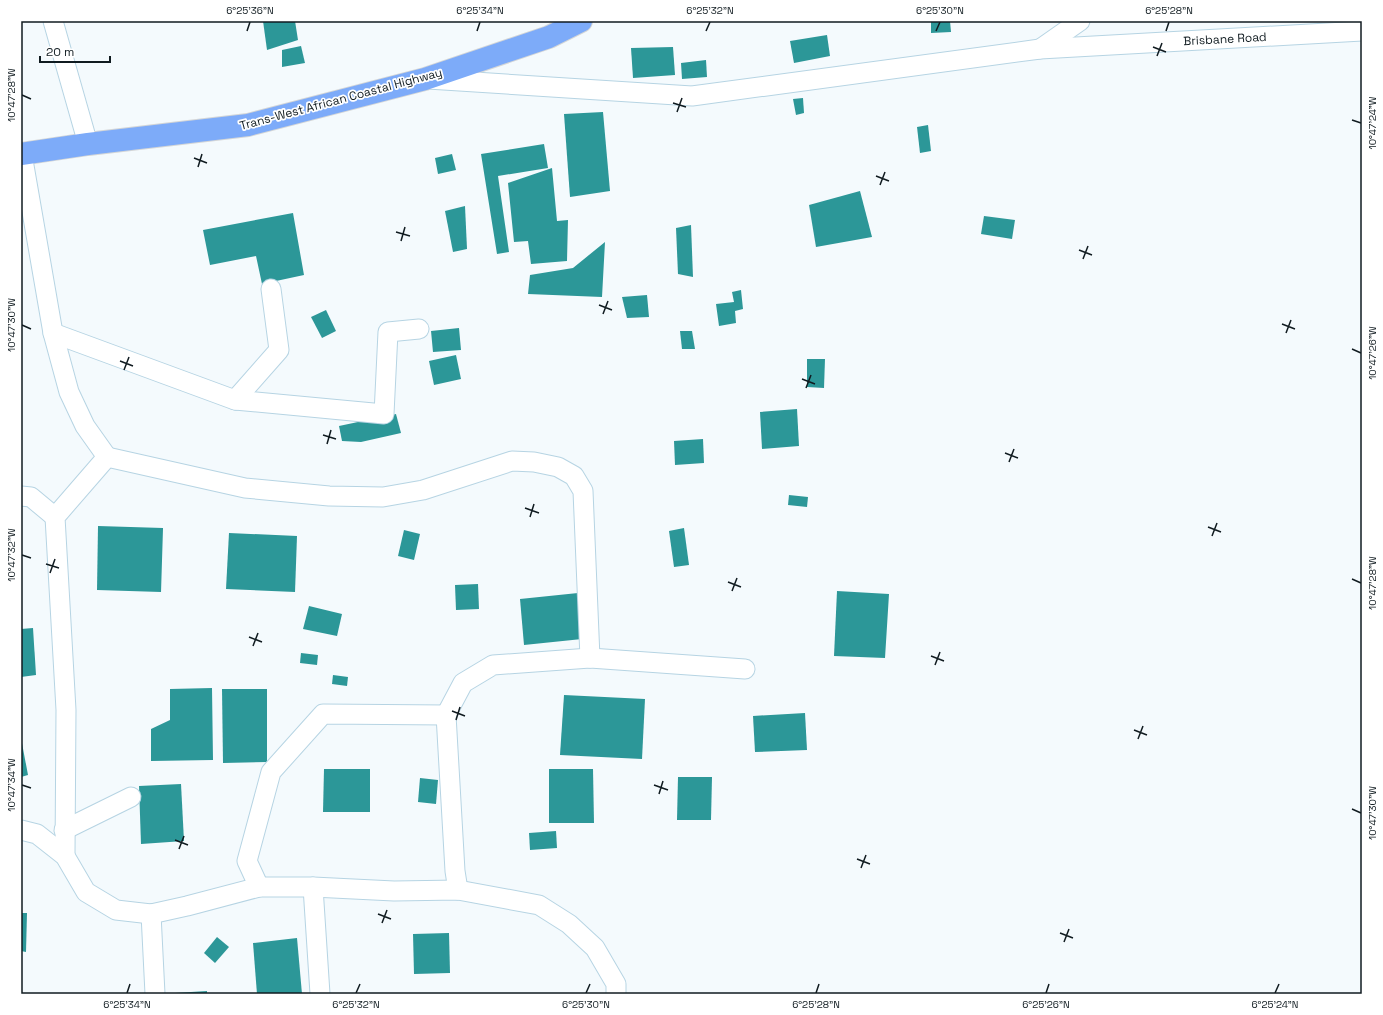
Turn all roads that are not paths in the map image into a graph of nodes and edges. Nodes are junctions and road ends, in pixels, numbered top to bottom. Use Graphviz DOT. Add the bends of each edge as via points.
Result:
graph roads {
  1 [pos="53,21"];
  2 [pos="581,21"];
  3 [pos="1080,21"];
  4 [pos="1362,32"];
  5 [pos="1040,49"];
  6 [pos="425,79"];
  7 [pos="88,144"];
  8 [pos="21,154"];
  9 [pos="272,289"];
  10 [pos="419,329"];
  11 [pos="53,333"];
  12 [pos="235,400"];
  13 [pos="107,457"];
  14 [pos="21,496"];
  15 [pos="55,517"];
  16 [pos="590,658"];
  17 [pos="745,669"];
  18 [pos="446,715"];
  19 [pos="131,797"];
  20 [pos="21,830"];
  21 [pos="64,830"];
  22 [pos="65,856"];
  23 [pos="258,887"];
  24 [pos="313,887"];
  25 [pos="458,890"];
  26 [pos="151,914"];
  27 [pos="155,994"];
  28 [pos="320,994"];
  29 [pos="616,994"];
  1 -- 7 [label="street"];
  2 -- 6 [label="highway, Trans-West African Coastal Highway" via="549,37"];
  3 -- 5 [label="street"];
  4 -- 5 [label="street, Brisbane Road"];
  5 -- 6 [label="street, Brisbane Road" via="692,96"];
  6 -- 7 [label="highway, Trans-West African Coastal Highway" via="248,125"];
  7 -- 8 [label="highway, Trans-West African Coastal Highway"];
  8 -- 11 [label="street"];
  9 -- 12 [label="street" via="279,350"];
  10 -- 12 [label="street" via="388,332 384,414"];
  11 -- 12 [label="street"];
  11 -- 13 [label="street" via="69,392 85,426"];
  13 -- 15 [label="street"];
  13 -- 16 [label="street" via="245,488 329,496 383,497 423,490 512,462 534,462 558,467 574,476 583,491"];
  14 -- 15 [label="street" via="31,497"];
  15 -- 21 [label="street" via="66,710"];
  16 -- 17 [label="street"];
  16 -- 18 [label="street" via="493,665 463,683"];
  18 -- 23 [label="street" via="323,714 271,772 247,861"];
  18 -- 25 [label="street"];
  19 -- 21 [label="street"];
  20 -- 22 [label="street" via="37,834"];
  21 -- 22 [label="street"];
  22 -- 26 [label="street" via="86,892 116,910"];
  23 -- 24 [label="street"];
  23 -- 26 [label="street"];
  24 -- 25 [label="street" via="394,891"];
  24 -- 28 [label="street"];
  25 -- 29 [label="street" via="539,905 569,924 595,948 616,984"];
  26 -- 27 [label="street"];
}
